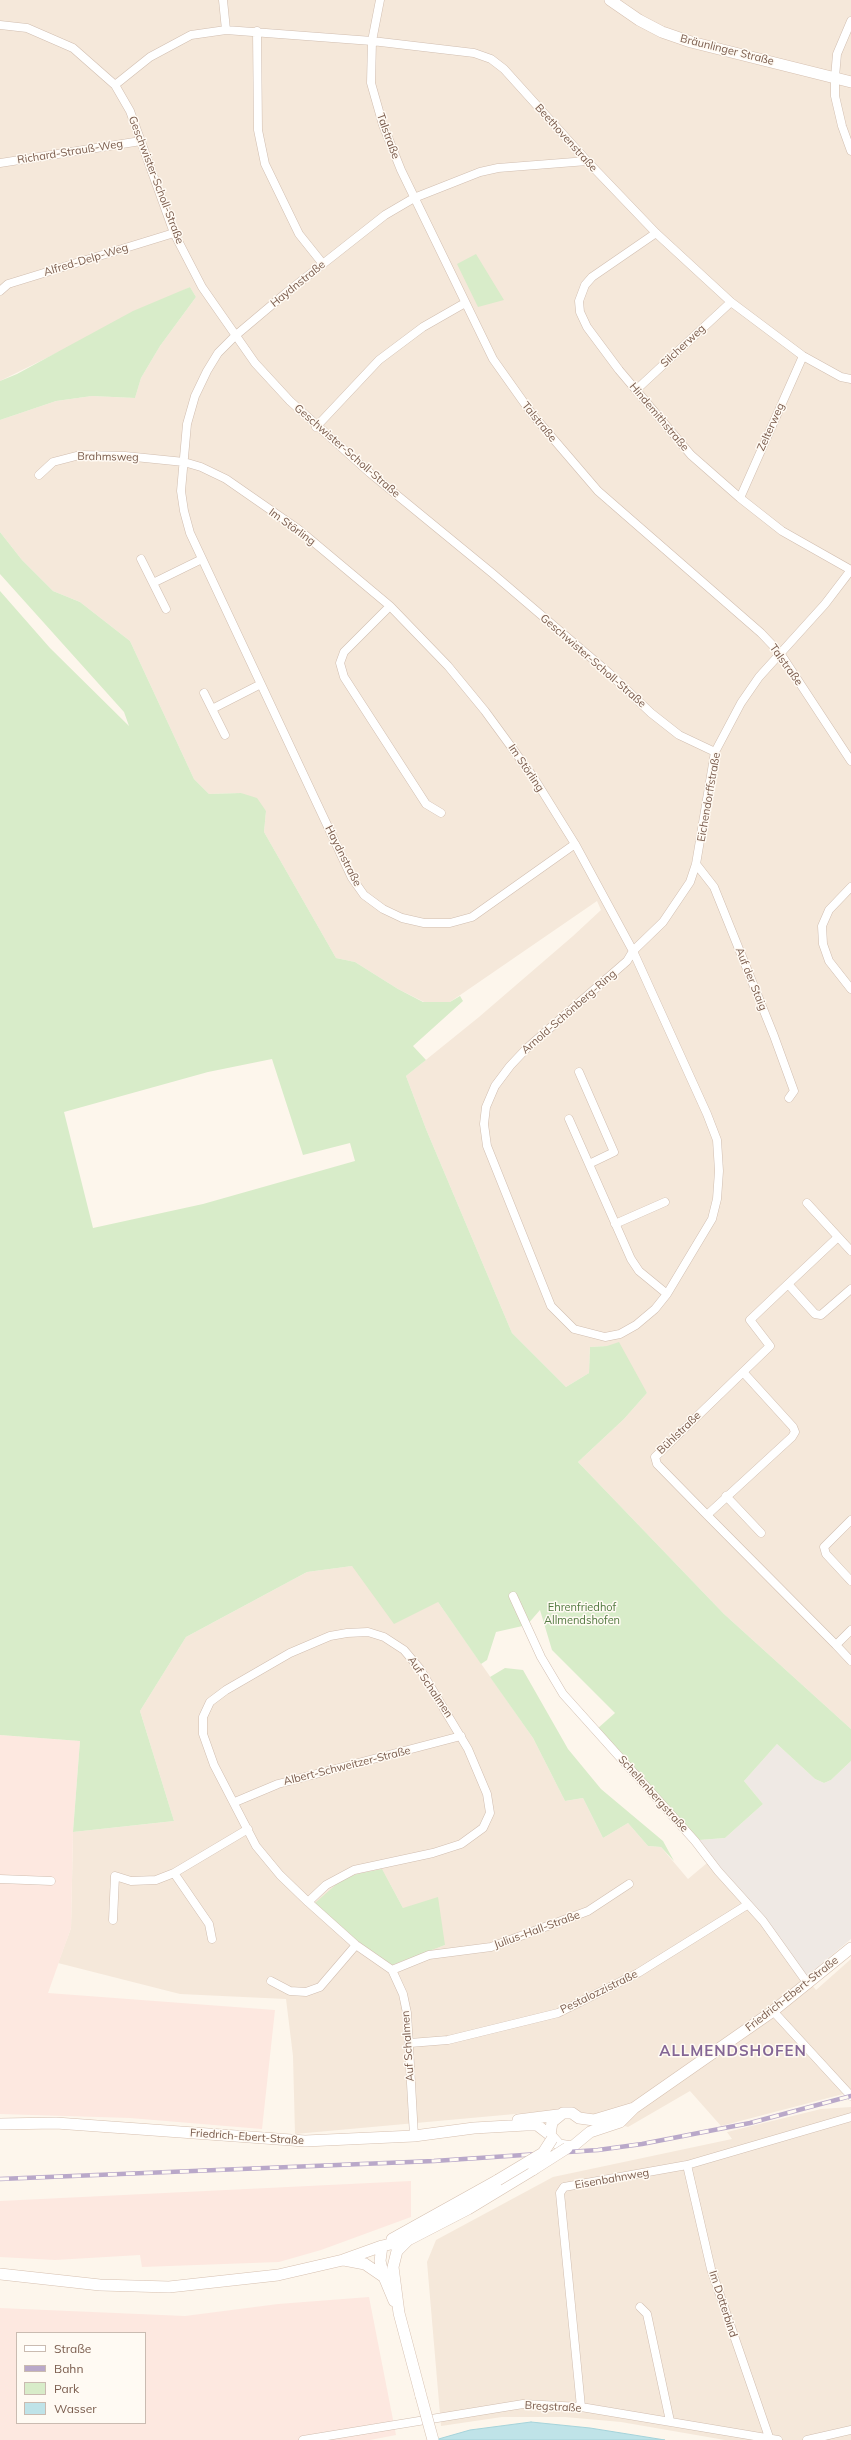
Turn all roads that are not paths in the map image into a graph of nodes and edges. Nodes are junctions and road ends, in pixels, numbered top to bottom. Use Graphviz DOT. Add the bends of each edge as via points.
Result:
graph roads {
  1 [pos="223,0"];
  2 [pos="380,0"];
  3 [pos="610,0"];
  4 [pos="851,21"];
  5 [pos="0,25"];
  6 [pos="226,30"];
  7 [pos="257,32"];
  8 [pos="372,41"];
  9 [pos="835,77"];
  10 [pos="851,82"];
  11 [pos="115,85"];
  12 [pos="140,141"];
  13 [pos="851,151"];
  14 [pos="587,161"];
  15 [pos="0,163"];
  16 [pos="414,198"];
  17 [pos="174,233"];
  18 [pos="656,233"];
  19 [pos="323,264"];
  20 [pos="0,291"];
  21 [pos="731,302"];
  22 [pos="465,303"];
  23 [pos="234,336"];
  24 [pos="803,356"];
  25 [pos="851,379"];
  26 [pos="636,390"];
  27 [pos="316,427"];
  28 [pos="184,462"];
  29 [pos="39,475"];
  30 [pos="740,498"];
  31 [pos="202,558"];
  32 [pos="141,559"];
  33 [pos="851,570"];
  34 [pos="153,583"];
  35 [pos="390,606"];
  36 [pos="166,609"];
  37 [pos="780,653"];
  38 [pos="261,684"];
  39 [pos="204,693"];
  40 [pos="212,709"];
  41 [pos="225,735"];
  42 [pos="715,752"];
  43 [pos="851,761"];
  44 [pos="441,813"];
  45 [pos="575,844"];
  46 [pos="696,864"];
  47 [pos="851,887"];
  48 [pos="633,951"];
  49 [pos="851,989"];
  50 [pos="579,1072"];
  51 [pos="789,1098"];
  52 [pos="569,1119"];
  53 [pos="589,1164"];
  54 [pos="665,1202"];
  55 [pos="807,1203"];
  56 [pos="615,1224"];
  57 [pos="838,1237"];
  58 [pos="851,1251"];
  59 [pos="788,1284"];
  60 [pos="851,1289"];
  61 [pos="667,1294"];
  62 [pos="743,1372"];
  63 [pos="726,1496"];
  64 [pos="707,1514"];
  65 [pos="851,1520"];
  66 [pos="761,1533"];
  67 [pos="851,1581"];
  68 [pos="513,1596"];
  69 [pos="851,1630"];
  70 [pos="836,1645"];
  71 [pos="851,1661"];
  72 [pos="461,1736"];
  73 [pos="235,1802"];
  74 [pos="248,1829"];
  75 [pos="174,1873"];
  76 [pos="0,1879"];
  77 [pos="51,1880"];
  78 [pos="629,1884"];
  79 [pos="308,1902"];
  80 [pos="747,1905"];
  81 [pos="114,1920"];
  82 [pos="212,1940"];
  83 [pos="356,1945"];
  84 [pos="851,1948"];
  85 [pos="392,1970"];
  86 [pos="271,1981"];
  87 [pos="808,1984"];
  88 [pos="773,2011"];
  89 [pos="410,2043"];
  90 [pos="847,2087"];
  91 [pos="851,2096"];
  92 [pos="634,2108"];
  93 [pos="558,2115"];
  94 [pos="851,2117"];
  95 [pos="579,2118"];
  96 [pos="0,2124"];
  97 [pos="494,2128"];
  98 [pos="414,2136"];
  99 [pos="551,2137"];
  100 [pos="583,2137"];
  101 [pos="567,2148"];
  102 [pos="687,2165"];
  103 [pos="408,2240"];
  104 [pos="382,2246"];
  105 [pos="343,2260"];
  106 [pos="0,2274"];
  107 [pos="384,2277"];
  108 [pos="640,2307"];
  109 [pos="399,2313"];
  110 [pos="581,2407"];
  111 [pos="670,2421"];
  112 [pos="851,2430"];
  113 [pos="303,2440"];
  114 [pos="433,2440"];
  115 [pos="770,2440"];
  116 [pos="778,2440"];
  117 [pos="807,2440"];
  1 -- 6 [label="street"];
  2 -- 8 [label="street, Talstraße"];
  3 -- 9 [label="main road, Bräunlinger Straße" via="639,20 684,39"];
  4 -- 9 [label="street" via="837,54"];
  5 -- 11 [label="street, Geschwister-Scholl-Straße" via="27,28 72,48"];
  6 -- 7 [label="street, Beethovenstraße"];
  6 -- 11 [label="street, Beethovenstraße" via="191,35 150,57"];
  7 -- 8 [label="street, Beethovenstraße"];
  7 -- 19 [label="street" via="258,130 265,164 299,234"];
  8 -- 14 [label="street, Beethovenstraße" via="474,53 491,59 504,69"];
  8 -- 16 [label="street, Talstraße" via="371,83 383,125"];
  9 -- 10 [label="main road, Bräunlinger Straße"];
  9 -- 13 [label="street" via="835,96"];
  11 -- 12 [label="street, Geschwister-Scholl-Straße" via="130,111"];
  12 -- 15 [label="street, Richard-Strauß-Weg"];
  12 -- 17 [label="street, Geschwister-Scholl-Straße"];
  14 -- 16 [label="street, Haydnstraße" via="498,168 480,172"];
  14 -- 18 [label="street, Beethovenstraße"];
  16 -- 19 [label="street, Haydnstraße" via="384,215"];
  16 -- 22 [label="street, Talstraße"];
  17 -- 20 [label="street, Alfred-Delp-Weg" via="8,284"];
  17 -- 23 [label="street, Geschwister-Scholl-Straße" via="202,287"];
  18 -- 21 [label="street, Beethovenstraße"];
  18 -- 26 [label="street, Hindemithstraße" via="592,276 585,284 579,301 580,312 587,327"];
  19 -- 23 [label="street, Haydnstraße"];
  21 -- 24 [label="street, Beethovenstraße"];
  21 -- 26 [label="street, Silcherweg"];
  22 -- 27 [label="street" via="423,327 379,360"];
  22 -- 37 [label="street, Talstraße" via="493,359 510,384 587,479 761,633"];
  23 -- 27 [label="street, Geschwister-Scholl-Straße" via="255,363"];
  23 -- 28 [label="street, Haydnstraße" via="218,353 195,396 187,424"];
  24 -- 25 [label="street, Beethovenstraße" via="842,377"];
  24 -- 30 [label="street, Zelterweg"];
  26 -- 30 [label="street, Hindemithstraße" via="691,455"];
  27 -- 42 [label="street, Geschwister-Scholl-Straße" via="492,573 651,713 679,735"];
  28 -- 29 [label="street, Brahmsweg" via="125,456 80,455 53,462"];
  28 -- 31 [label="street, Haydnstraße" via="181,491 184,511 190,533"];
  28 -- 35 [label="street, Im Störling" via="226,479 298,529"];
  30 -- 33 [label="street, Hindemithstraße" via="782,531"];
  31 -- 34 [label="street"];
  31 -- 38 [label="street, Haydnstraße"];
  32 -- 34 [label="street"];
  33 -- 37 [label="street, Eichendorffstraße" via="825,604"];
  34 -- 36 [label="street"];
  35 -- 44 [label="street" via="344,652 340,663 344,677 426,804"];
  35 -- 45 [label="street, Im Störling" via="448,666 485,711 534,778"];
  37 -- 42 [label="street, Eichendorffstraße" via="741,703"];
  37 -- 43 [label="street, Talstraße"];
  38 -- 40 [label="street"];
  38 -- 45 [label="street, Haydnstraße" via="352,878 364,895 383,909 402,918 424,923 450,923 472,917"];
  39 -- 40 [label="street"];
  40 -- 41 [label="street"];
  42 -- 46 [label="street, Eichendorffstraße"];
  45 -- 48 [label="street, Im Störling"];
  46 -- 48 [label="street, Eichendorffstraße" via="690,882 678,902 663,922"];
  46 -- 51 [label="street, Auf der Staig" via="714,887 774,1036 794,1091"];
  47 -- 49 [label="street" via="830,910 822,926 823,944 829,961"];
  48 -- 61 [label="street, Arnold-Schönberg-Ring" via="707,1114 717,1148 719,1171 717,1199 712,1219"];
  48 -- 61 [label="street, Arnold-Schönberg-Ring" via="627,961 510,1066 495,1086 486,1107 484,1124 487,1146 551,1306 559,1316 574,1329 605,1337 620,1334 636,1325"];
  50 -- 53 [label="street" via="614,1152"];
  52 -- 53 [label="street"];
  53 -- 56 [label="street"];
  54 -- 56 [label="street"];
  55 -- 57 [label="street"];
  56 -- 61 [label="street" via="630,1259 639,1271"];
  57 -- 58 [label="street"];
  57 -- 59 [label="street"];
  59 -- 60 [label="street" via="815,1314 821,1315"];
  59 -- 62 [label="street, Bühlstraße" via="750,1320 770,1346"];
  62 -- 63 [label="street" via="793,1427 794,1432 792,1437"];
  62 -- 64 [label="street, Bühlstraße" via="655,1457 658,1464"];
  63 -- 64 [label="street"];
  63 -- 66 [label="street"];
  64 -- 70 [label="street, Bühlstraße"];
  65 -- 67 [label="street" via="824,1547 826,1554"];
  68 -- 80 [label="street, Schellenbergstraße" via="541,1657 564,1694 695,1840 718,1872"];
  69 -- 70 [label="street"];
  70 -- 71 [label="street, Bühlstraße"];
  72 -- 73 [label="street, Albert-Schweitzer-Straße" via="278,1784"];
  72 -- 73 [label="street, Auf Schalmen" via="420,1669 404,1650 384,1637 368,1632 330,1636 290,1653 210,1702 203,1717 204,1734 214,1764"];
  72 -- 79 [label="street, Auf Schalmen" via="490,1804 490,1813 483,1828 460,1844 354,1870 326,1885"];
  73 -- 74 [label="street, Auf Schalmen"];
  74 -- 75 [label="street"];
  74 -- 79 [label="street, Auf Schalmen" via="256,1846 280,1875"];
  75 -- 81 [label="street" via="156,1880 131,1881 115,1876"];
  75 -- 82 [label="street" via="209,1924"];
  76 -- 77 [label="street"];
  78 -- 85 [label="street, Julius-Hall-Straße" via="588,1911 491,1947 429,1955"];
  79 -- 83 [label="street, Auf Schalmen"];
  80 -- 87 [label="street, Schellenbergstraße" via="762,1921"];
  80 -- 89 [label="street, Pestalozzistraße" via="638,1973 558,2013 448,2040"];
  83 -- 85 [label="street, Auf Schalmen"];
  83 -- 86 [label="street" via="320,1987 306,1992 290,1991"];
  84 -- 87 [label="main road, Friedrich-Ebert-Straße"];
  85 -- 89 [label="street, Auf Schalmen" via="403,1994"];
  87 -- 88 [label="main road, Friedrich-Ebert-Straße"];
  88 -- 90 [label="street"];
  88 -- 92 [label="main road, Friedrich-Ebert-Straße"];
  89 -- 98 [label="street, Auf Schalmen"];
  90 -- 91 [label="street"];
  92 -- 95 [label="main road, Friedrich-Ebert-Straße" via="594,2120"];
  92 -- 100 [label="main road, Friedrich-Ebert-Straße" via="620,2122 590,2132"];
  93 -- 95 [label="main road, Friedrich-Ebert-Straße" via="567,2113"];
  93 -- 97 [label="main road, Friedrich-Ebert-Straße" via="509,2122"];
  93 -- 99 [label="main road" via="552,2122"];
  94 -- 102 [label="street, Eisenbahnweg"];
  95 -- 100 [label="main road" via="584,2126"];
  96 -- 98 [label="main road, Friedrich-Ebert-Straße" via="71,2124 305,2141"];
  97 -- 98 [label="main road, Friedrich-Ebert-Straße"];
  97 -- 99 [label="main road, Friedrich-Ebert-Straße" via="537,2126"];
  99 -- 101 [label="main road, Friedrich-Ebert-Straße" via="559,2145"];
  99 -- 104 [label="main road, bridge" via="543,2152"];
  100 -- 101 [label="main road, Friedrich-Ebert-Straße" via="576,2145"];
  101 -- 103 [label="main road, bridge" via="468,2210"];
  102 -- 110 [label="street, Eisenbahnweg" via="564,2187 560,2193"];
  102 -- 115 [label="street, Im Dotterbind" via="711,2269"];
  103 -- 104 [label="main road"];
  103 -- 109 [label="main road" via="397,2251 393,2267"];
  104 -- 105 [label="main road"];
  104 -- 107 [label="main road" via="380,2261"];
  105 -- 106 [label="main road" via="278,2275 169,2287 100,2285"];
  105 -- 107 [label="main road" via="365,2264"];
  107 -- 109 [label="main road"];
  108 -- 111 [label="street" via="647,2314"];
  109 -- 114 [label="main road, bridge"];
  110 -- 111 [label="street, Bregstraße"];
  110 -- 113 [label="street, Bregstraße" via="523,2404"];
  111 -- 115 [label="street, Bregstraße"];
  112 -- 117 [label="street"];
  115 -- 116 [label="street, Bregstraße"];
}
